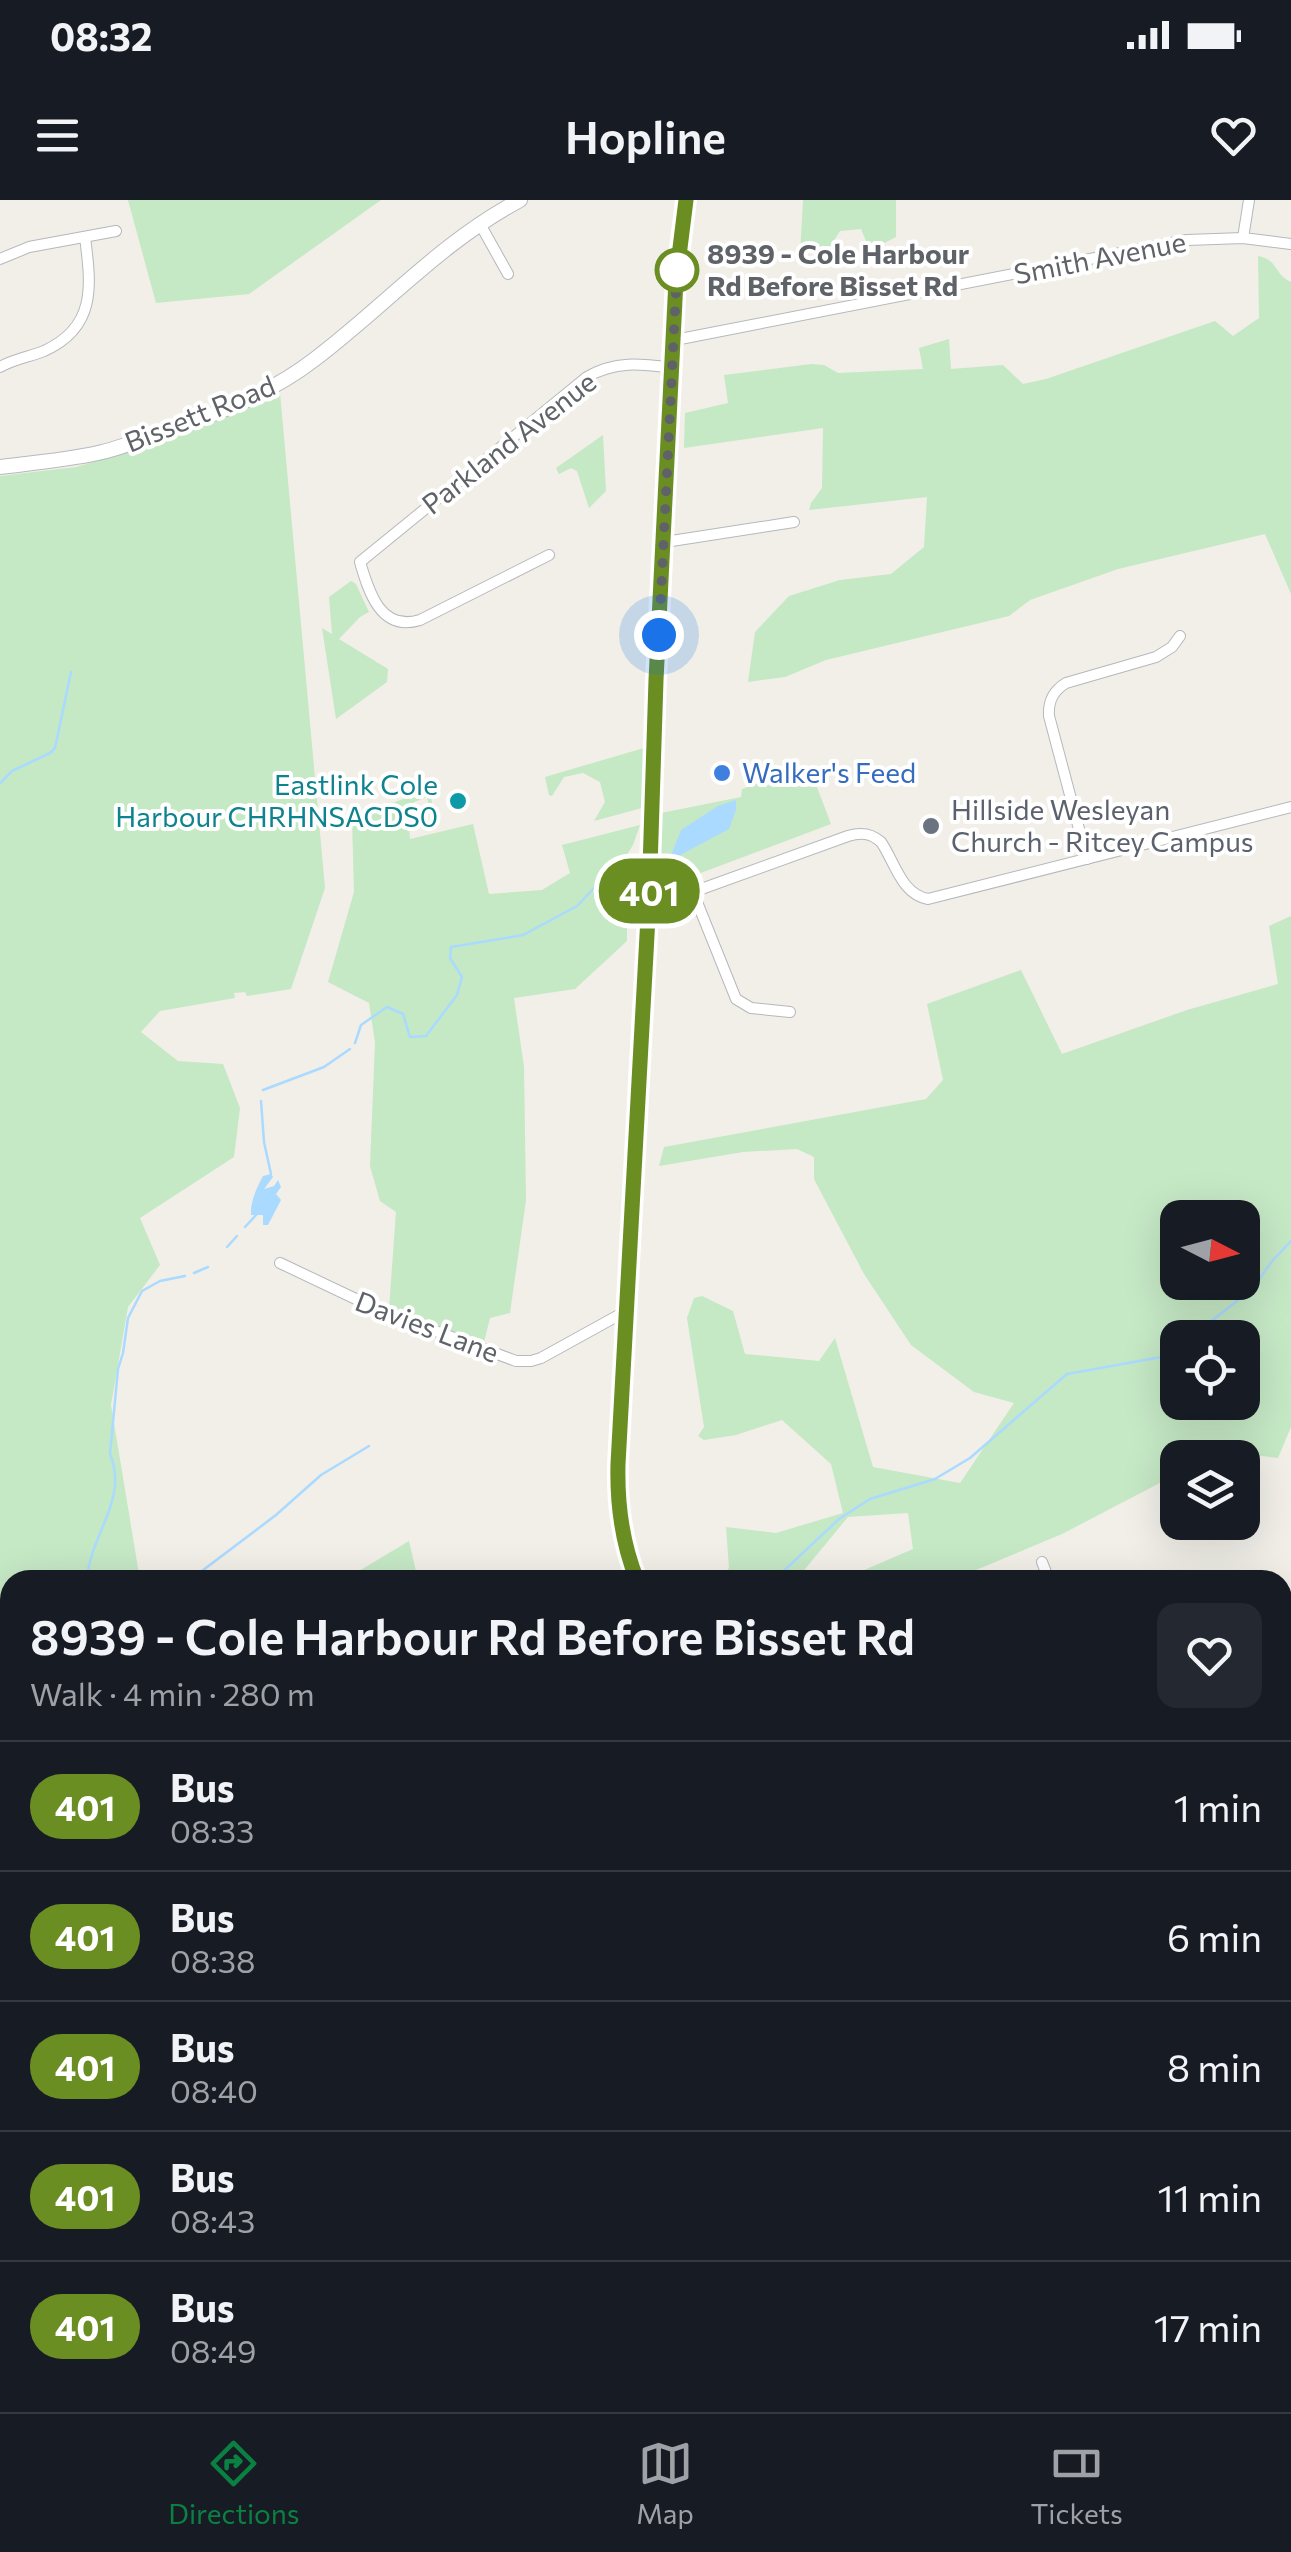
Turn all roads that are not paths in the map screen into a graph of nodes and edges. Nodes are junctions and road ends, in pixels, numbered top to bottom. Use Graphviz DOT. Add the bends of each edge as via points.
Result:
graph roads {
  1 [pos="520,200"];
  2 [pos="686,200"];
  3 [pos="1249,200"];
  4 [pos="480,224"];
  5 [pos="116,230"];
  6 [pos="85,236"];
  7 [pos="1243,238"];
  8 [pos="1291,244"];
  9 [pos="0,258"];
  10 [pos="508,274"];
  11 [pos="674,340"];
  12 [pos="0,368"];
  13 [pos="674,368"];
  14 [pos="0,468"];
  15 [pos="794,522"];
  16 [pos="664,542"];
  17 [pos="549,555"];
  18 [pos="1180,636"];
  19 [pos="1291,807"];
  20 [pos="1087,859"];
  21 [pos="693,892"];
  22 [pos="649,899"];
  23 [pos="790,1012"];
  24 [pos="280,1262"];
  25 [pos="628,1310"];
  26 [pos="1042,1562"];
  27 [pos="634,1570"];
  28 [pos="1045,1570"];
  1 -- 4 [label="main road, Bissett Road"];
  2 -- 11 [label="main road"];
  3 -- 7 [label="street"];
  4 -- 10 [label="street"];
  4 -- 14 [label="main road, Bissett Road" via="350,333 263,393 131,444"];
  5 -- 6 [label="street"];
  6 -- 9 [label="street"];
  6 -- 12 [label="street" via="90,292 80,322 54,346"];
  7 -- 8 [label="street, Smith Avenue"];
  7 -- 11 [label="street, Smith Avenue" via="1187,240"];
  11 -- 13 [label="main road"];
  13 -- 16 [label="main road"];
  13 -- 17 [label="street, Parkland Avenue" via="623,364 594,372 360,562 383,613 406,624"];
  15 -- 16 [label="street"];
  16 -- 22 [label="main road"];
  18 -- 20 [label="street" via="1156,657 1066,684 1050,700"];
  19 -- 20 [label="street"];
  20 -- 21 [label="street" via="926,899 907,888 882,842 858,834"];
  21 -- 22 [label="street"];
  21 -- 23 [label="street" via="736,999 751,1008"];
  22 -- 25 [label="main road"];
  24 -- 25 [label="street, Davies Lane" via="379,1310 516,1361 540,1358"];
  25 -- 27 [label="main road" via="618,1479"];
  26 -- 28 [label="street"];
}
